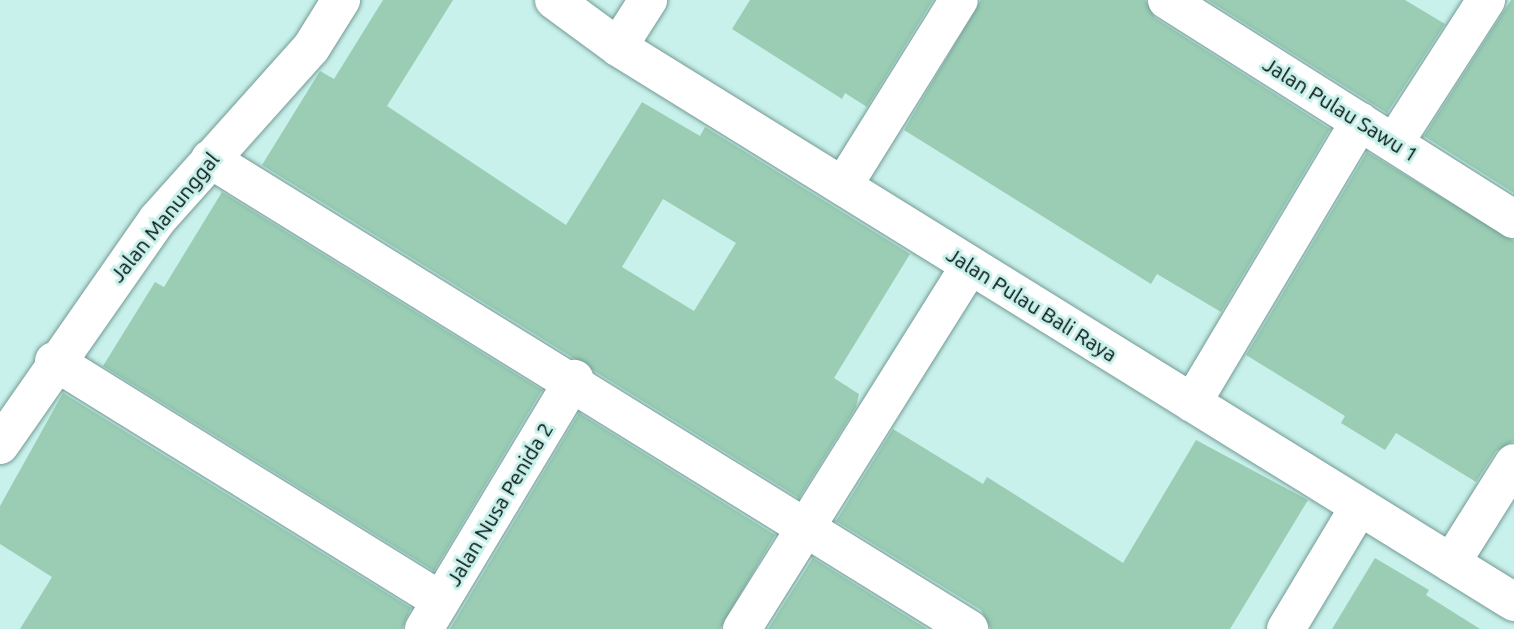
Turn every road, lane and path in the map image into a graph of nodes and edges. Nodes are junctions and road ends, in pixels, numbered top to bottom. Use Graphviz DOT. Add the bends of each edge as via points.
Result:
graph roads {
  1 [pos="341,0"];
  2 [pos="554,0"];
  3 [pos="648,0"];
  4 [pos="960,0"];
  5 [pos="1167,0"];
  6 [pos="1486,0"];
  7 [pos="618,47"];
  8 [pos="1360,121"];
  9 [pos="1394,143"];
  10 [pos="210,159"];
  11 [pos="843,186"];
  12 [pos="1514,219"];
  13 [pos="970,266"];
  14 [pos="54,360"];
  15 [pos="574,379"];
  16 [pos="1192,402"];
  17 [pos="0,445"];
  18 [pos="1514,463"];
  19 [pos="1359,507"];
  20 [pos="806,526"];
  21 [pos="1451,563"];
  22 [pos="1514,602"];
  23 [pos="433,615"];
  24 [pos="741,629"];
  25 [pos="969,629"];
  26 [pos="1286,629"];
  1 -- 10 [label="street, Jalan Manunggal" via="311,48"];
  2 -- 7 [label="street, Jalan Pulau Bali Raya"];
  3 -- 7 [label="street"];
  4 -- 11 [label="street"];
  5 -- 8 [label="street, Jalan Pulau Sawu 1"];
  6 -- 9 [label="street"];
  7 -- 11 [label="street, Jalan Pulau Bali Raya"];
  8 -- 9 [label="street, Jalan Pulau Sawu 1"];
  8 -- 16 [label="street"];
  9 -- 12 [label="street, Jalan Pulau Sawu 1"];
  10 -- 14 [label="street, Jalan Manunggal"];
  10 -- 15 [label="street"];
  11 -- 13 [label="street, Jalan Pulau Bali Raya"];
  13 -- 16 [label="street, Jalan Pulau Bali Raya"];
  13 -- 20 [label="street"];
  14 -- 17 [label="street, Jalan Manunggal"];
  14 -- 23 [label="street"];
  15 -- 20 [label="street"];
  15 -- 23 [label="street, Jalan Nusa Penida 2"];
  16 -- 19 [label="street, Jalan Pulau Bali Raya"];
  18 -- 21 [label="street"];
  19 -- 21 [label="street, Jalan Pulau Bali Raya"];
  19 -- 26 [label="street"];
  20 -- 24 [label="street"];
  20 -- 25 [label="street"];
  21 -- 22 [label="street, Jalan Pulau Bali Raya"];
}
